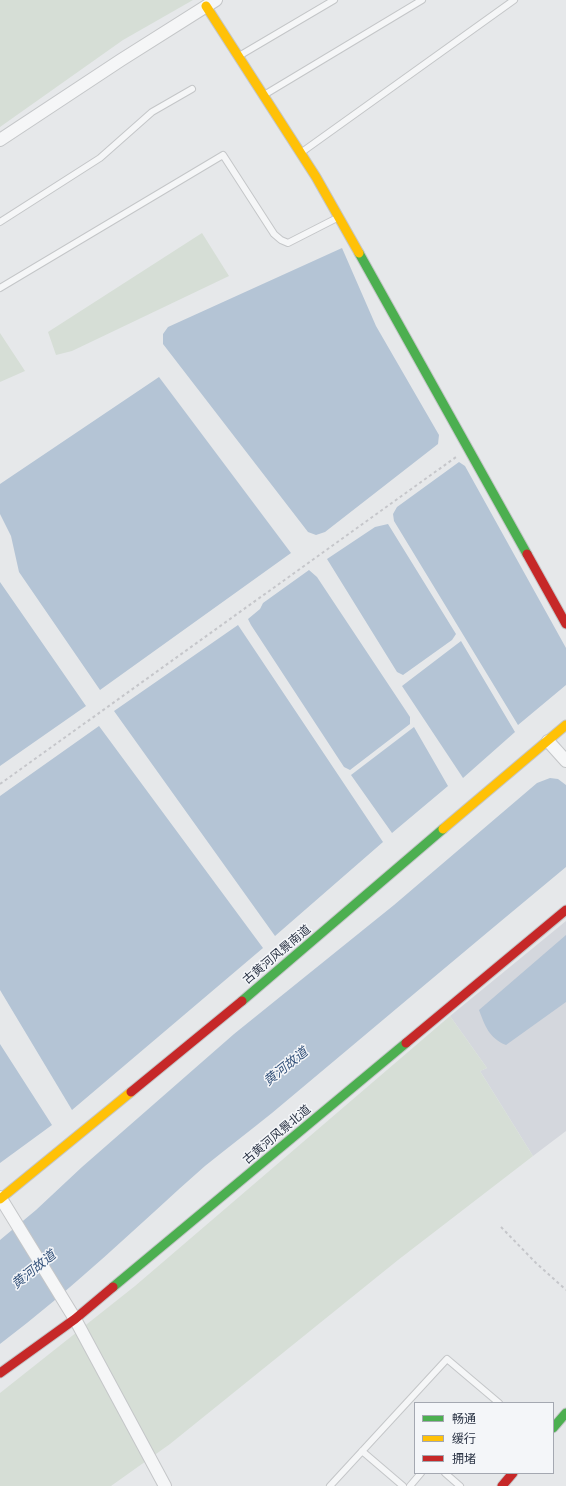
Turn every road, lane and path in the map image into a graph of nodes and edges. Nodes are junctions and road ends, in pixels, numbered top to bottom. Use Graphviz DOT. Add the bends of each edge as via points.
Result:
graph roads {
  1 [pos="334,0"];
  2 [pos="422,0"];
  3 [pos="514,0"];
  4 [pos="211,3"];
  5 [pos="238,57"];
  6 [pos="192,88"];
  7 [pos="264,96"];
  8 [pos="0,140"];
  9 [pos="300,153"];
  10 [pos="338,217"];
  11 [pos="0,222"];
  12 [pos="0,288"];
  13 [pos="468,448"];
  14 [pos="566,624"];
  15 [pos="566,726"];
  16 [pos="548,741"];
  17 [pos="566,762"];
  18 [pos="0,784"];
  19 [pos="566,910"];
  20 [pos="0,1198"];
  21 [pos="501,1227"];
  22 [pos="566,1290"];
  23 [pos="74,1319"];
  24 [pos="0,1372"];
  25 [pos="497,1402"];
  26 [pos="566,1413"];
  27 [pos="554,1427"];
  28 [pos="362,1451"];
  29 [pos="420,1474"];
  30 [pos="446,1474"];
  31 [pos="512,1474"];
  32 [pos="165,1486"];
  33 [pos="330,1486"];
  34 [pos="403,1486"];
  35 [pos="410,1486"];
  36 [pos="460,1486"];
  37 [pos="502,1486"];
  1 -- 5 [label="lane"];
  2 -- 7 [label="lane"];
  3 -- 9 [label="lane"];
  4 -- 5 [label="street"];
  4 -- 8 [label="street"];
  5 -- 7 [label="street"];
  6 -- 11 [label="lane" via="152,112 100,158"];
  7 -- 9 [label="street"];
  9 -- 10 [label="street"];
  10 -- 12 [label="lane" via="288,243 281,240 274,234 223,155"];
  10 -- 13 [label="street"];
  13 -- 14 [label="street"];
  13 -- 18 [label="path"];
  15 -- 16 [label="street, 古黄河风景南道"];
  16 -- 17 [label="street"];
  16 -- 20 [label="street, 古黄河风景南道" via="268,978"];
  19 -- 23 [label="street, 古黄河风景北道"];
  20 -- 23 [label="street"];
  21 -- 22 [label="path"];
  23 -- 24 [label="street, 古黄河风景北道"];
  23 -- 32 [label="street"];
  25 -- 28 [label="lane" via="447,1359"];
  26 -- 27 [label="street"];
  28 -- 33 [label="lane"];
  28 -- 34 [label="lane"];
  29 -- 35 [label="lane"];
  30 -- 36 [label="lane"];
  31 -- 37 [label="street"];
}
